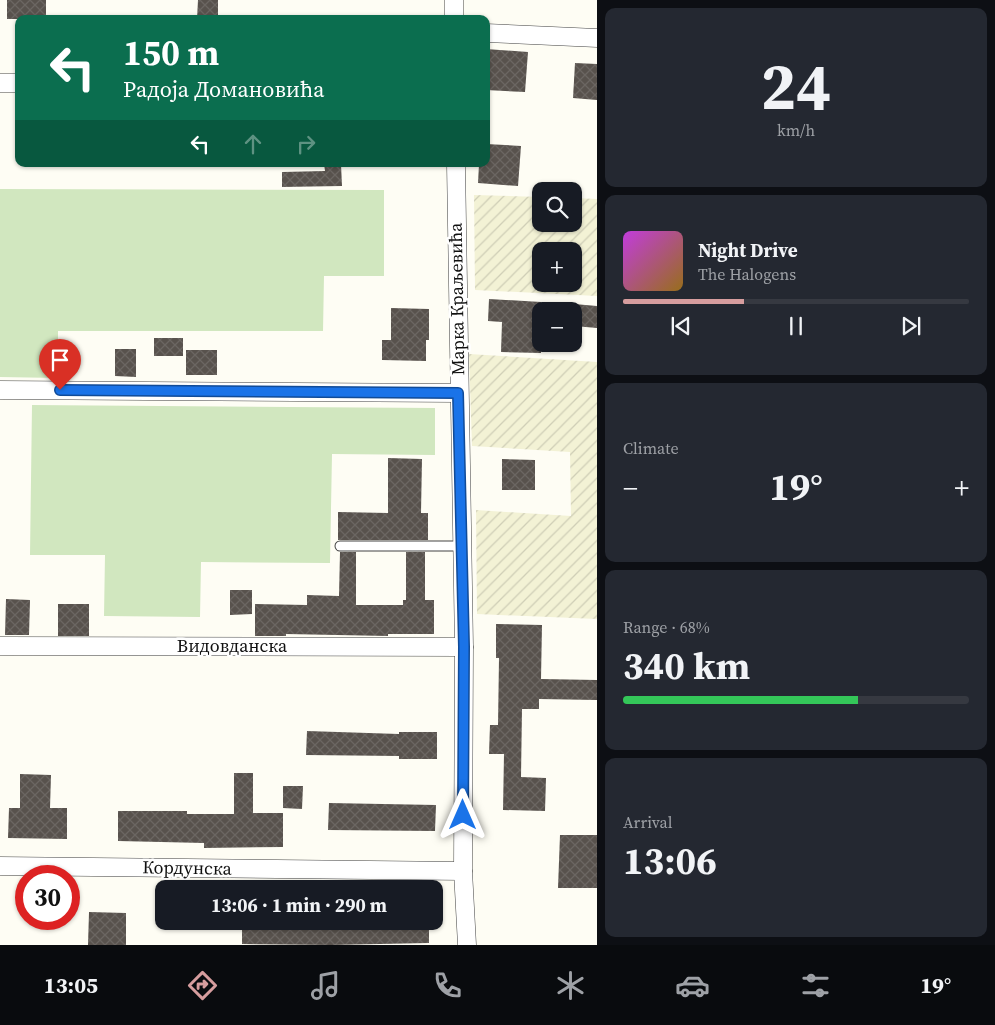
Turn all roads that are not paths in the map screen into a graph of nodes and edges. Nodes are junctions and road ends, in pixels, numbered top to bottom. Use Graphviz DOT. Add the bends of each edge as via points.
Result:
graph roads {
  1 [pos="454,0"];
  2 [pos="454,15"];
  3 [pos="490,33"];
  4 [pos="597,38"];
  5 [pos="0,83"];
  6 [pos="15,83"];
  7 [pos="456,167"];
  8 [pos="0,390"];
  9 [pos="458,393"];
  10 [pos="340,546"];
  11 [pos="462,546"];
  12 [pos="0,646"];
  13 [pos="464,647"];
  14 [pos="0,866"];
  15 [pos="463,871"];
  16 [pos="467,945"];
  1 -- 2 [label="street"];
  3 -- 4 [label="street"];
  5 -- 6 [label="street"];
  7 -- 9 [label="street, Марка Краљевића"];
  8 -- 9 [label="street"];
  9 -- 11 [label="street, Марка Краљевића"];
  10 -- 11 [label="lane"];
  11 -- 13 [label="street, Марка Краљевића"];
  12 -- 13 [label="street, Видовданска"];
  13 -- 15 [label="street, Марка Краљевића"];
  14 -- 15 [label="street, Кордунска"];
  15 -- 16 [label="street, Марка Краљевића"];
}
